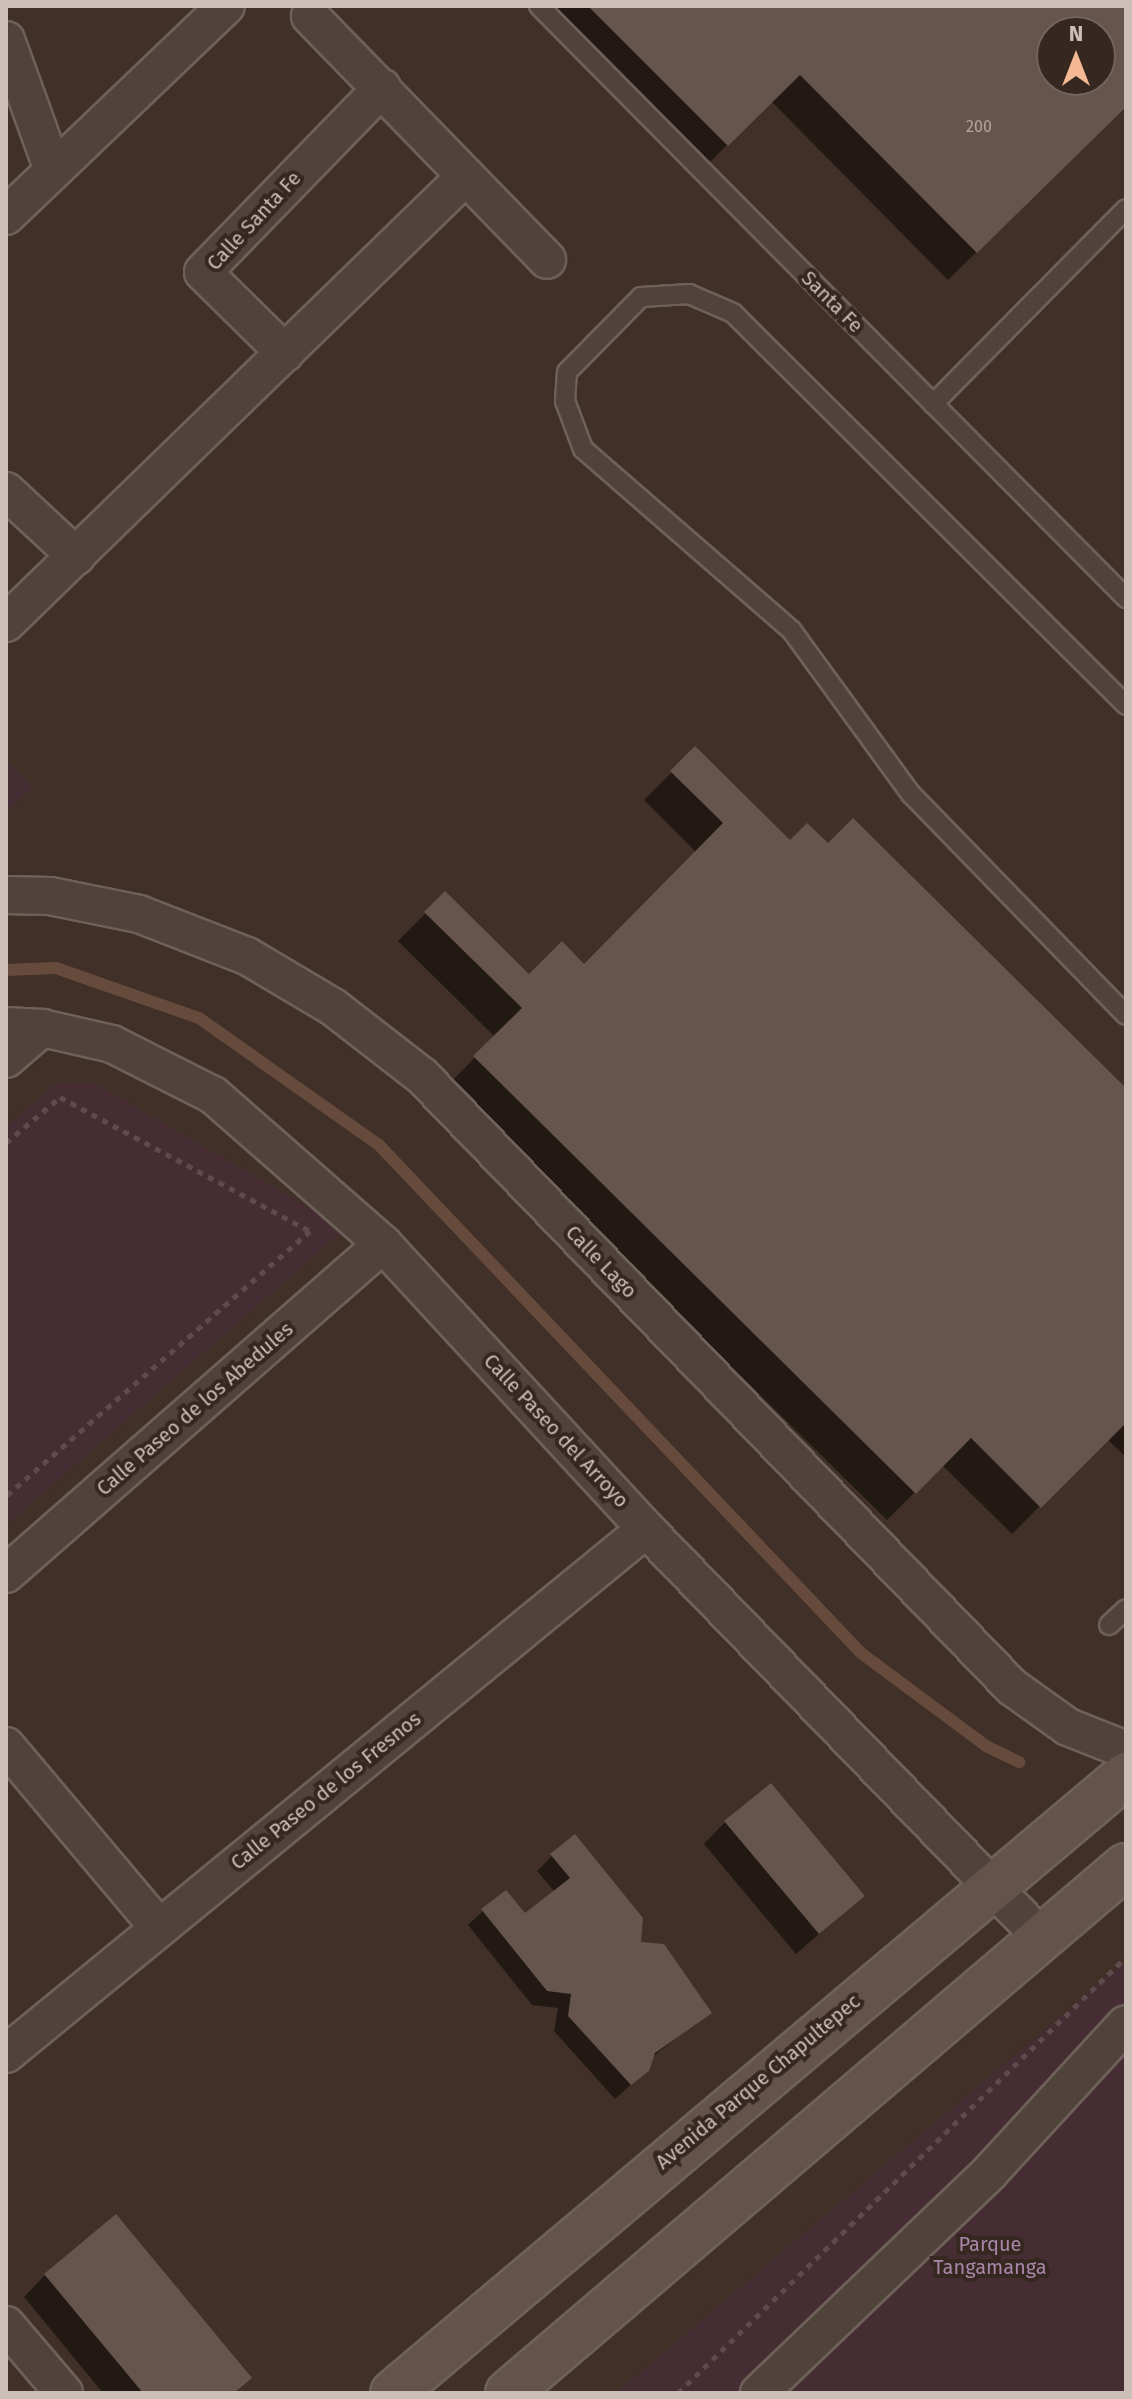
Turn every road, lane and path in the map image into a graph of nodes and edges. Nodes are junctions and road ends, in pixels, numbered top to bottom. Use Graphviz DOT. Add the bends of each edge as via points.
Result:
graph roads {
  1 [pos="226,6"];
  2 [pos="539,6"];
  3 [pos="310,16"];
  4 [pos="6,40"];
  5 [pos="382,88"];
  6 [pos="53,170"];
  7 [pos="466,176"];
  8 [pos="1126,209"];
  9 [pos="6,216"];
  10 [pos="547,260"];
  11 [pos="285,353"];
  12 [pos="933,404"];
  13 [pos="6,491"];
  14 [pos="76,556"];
  15 [pos="1126,598"];
  16 [pos="6,623"];
  17 [pos="1126,705"];
  18 [pos="6,895"];
  19 [pos="1126,1015"];
  20 [pos="6,1026"];
  21 [pos="42,1028"];
  22 [pos="6,1059"];
  23 [pos="6,1143"];
  24 [pos="383,1244"];
  25 [pos="6,1496"];
  26 [pos="646,1529"];
  27 [pos="6,1574"];
  28 [pos="1126,1609"];
  29 [pos="1109,1625"];
  30 [pos="6,1746"];
  31 [pos="1126,1750"];
  32 [pos="1126,1775"];
  33 [pos="1126,1866"];
  34 [pos="991,1884"];
  35 [pos="159,1928"];
  36 [pos="1042,1938"];
  37 [pos="1126,1957"];
  38 [pos="1126,2024"];
  39 [pos="6,2054"];
  40 [pos="6,2325"];
  41 [pos="64,2393"];
  42 [pos="393,2393"];
  43 [pos="508,2393"];
  44 [pos="678,2393"];
  45 [pos="759,2393"];
  1 -- 6 [label="street"];
  2 -- 12 [label="lane, Santa Fe"];
  3 -- 5 [label="street"];
  4 -- 6 [label="street"];
  5 -- 7 [label="street"];
  5 -- 11 [label="street, Calle Santa Fe" via="203,272"];
  6 -- 9 [label="street"];
  7 -- 10 [label="street"];
  7 -- 11 [label="street"];
  8 -- 12 [label="lane"];
  11 -- 14 [label="street"];
  12 -- 15 [label="lane, Santa Fe"];
  13 -- 14 [label="street"];
  14 -- 16 [label="street"];
  17 -- 19 [label="lane" via="733,313 689,294 641,297 567,372 565,401 583,449 792,631 911,794"];
  18 -- 31 [label="street, Calle Lago" via="50,896 139,914 247,956 333,1007 422,1076 1012,1687 1068,1727"];
  20 -- 21 [label="street, Calle Paseo del Arroyo"];
  21 -- 22 [label="street"];
  21 -- 24 [label="street, Calle Paseo del Arroyo" via="112,1044 213,1095"];
  23 -- 25 [label="path" via="60,1097 310,1231"];
  24 -- 26 [label="street, Calle Paseo del Arroyo"];
  24 -- 27 [label="street, Calle Paseo de los Abedules"];
  26 -- 34 [label="street, Calle Paseo del Arroyo"];
  26 -- 35 [label="street, Calle Paseo de los Fresnos"];
  28 -- 29 [label="lane"];
  30 -- 35 [label="street"];
  32 -- 34 [label="main road, Avenida Parque Chapultepec"];
  33 -- 36 [label="main road"];
  34 -- 36 [label="street, Calle Paseo del Arroyo"];
  34 -- 42 [label="main road, Avenida Parque Chapultepec"];
  35 -- 39 [label="street, Calle Paseo de los Fresnos"];
  36 -- 43 [label="main road"];
  37 -- 44 [label="path"];
  38 -- 45 [label="street" via="989,2173"];
  40 -- 41 [label="street"];
}
